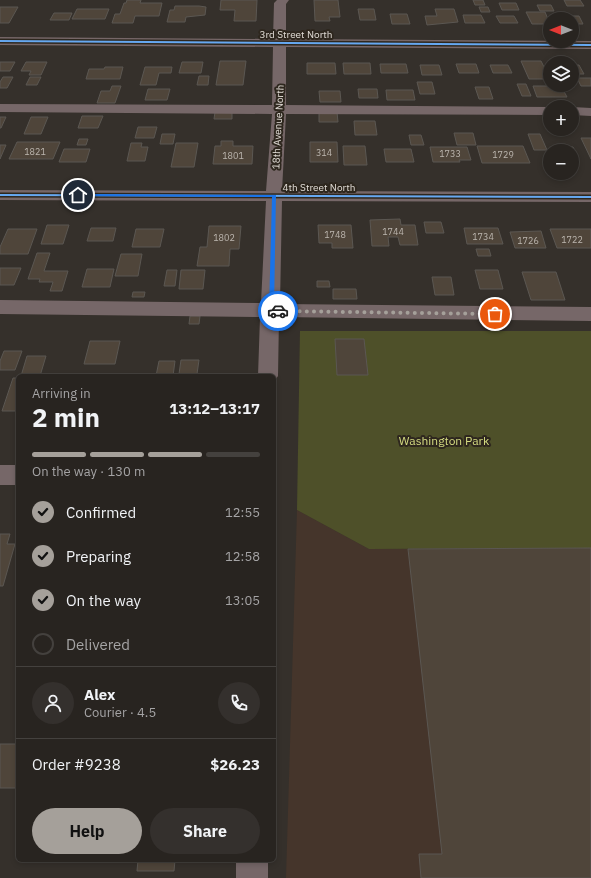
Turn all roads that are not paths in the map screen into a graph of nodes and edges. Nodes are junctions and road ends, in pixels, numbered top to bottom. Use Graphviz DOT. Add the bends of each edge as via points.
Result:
graph roads {
  1 [pos="283,0"];
  2 [pos="0,40"];
  3 [pos="280,43"];
  4 [pos="591,45"];
  5 [pos="0,108"];
  6 [pos="280,109"];
  7 [pos="543,111"];
  8 [pos="579,111"];
  9 [pos="591,112"];
  10 [pos="0,195"];
  11 [pos="274,196"];
  12 [pos="591,197"];
  13 [pos="0,307"];
  14 [pos="272,311"];
  15 [pos="591,314"];
  16 [pos="268,374"];
  17 [pos="0,475"];
  18 [pos="16,475"];
  19 [pos="252,862"];
  20 [pos="252,878"];
  1 -- 3 [label="street, 18th Avenue North" via="280,3"];
  2 -- 3 [label="street, 3rd Street North"];
  3 -- 4 [label="street, 3rd Street North"];
  3 -- 6 [label="street, 18th Avenue North"];
  5 -- 6 [label="street"];
  6 -- 7 [label="street"];
  6 -- 11 [label="street, 18th Avenue North"];
  8 -- 9 [label="street"];
  10 -- 11 [label="street, 4th Street North"];
  11 -- 12 [label="street, 4th Street North"];
  11 -- 14 [label="street, 18th Avenue North"];
  13 -- 14 [label="street"];
  14 -- 15 [label="street"];
  14 -- 16 [label="street, 18th Avenue North"];
  17 -- 18 [label="street"];
  19 -- 20 [label="street"];
}
